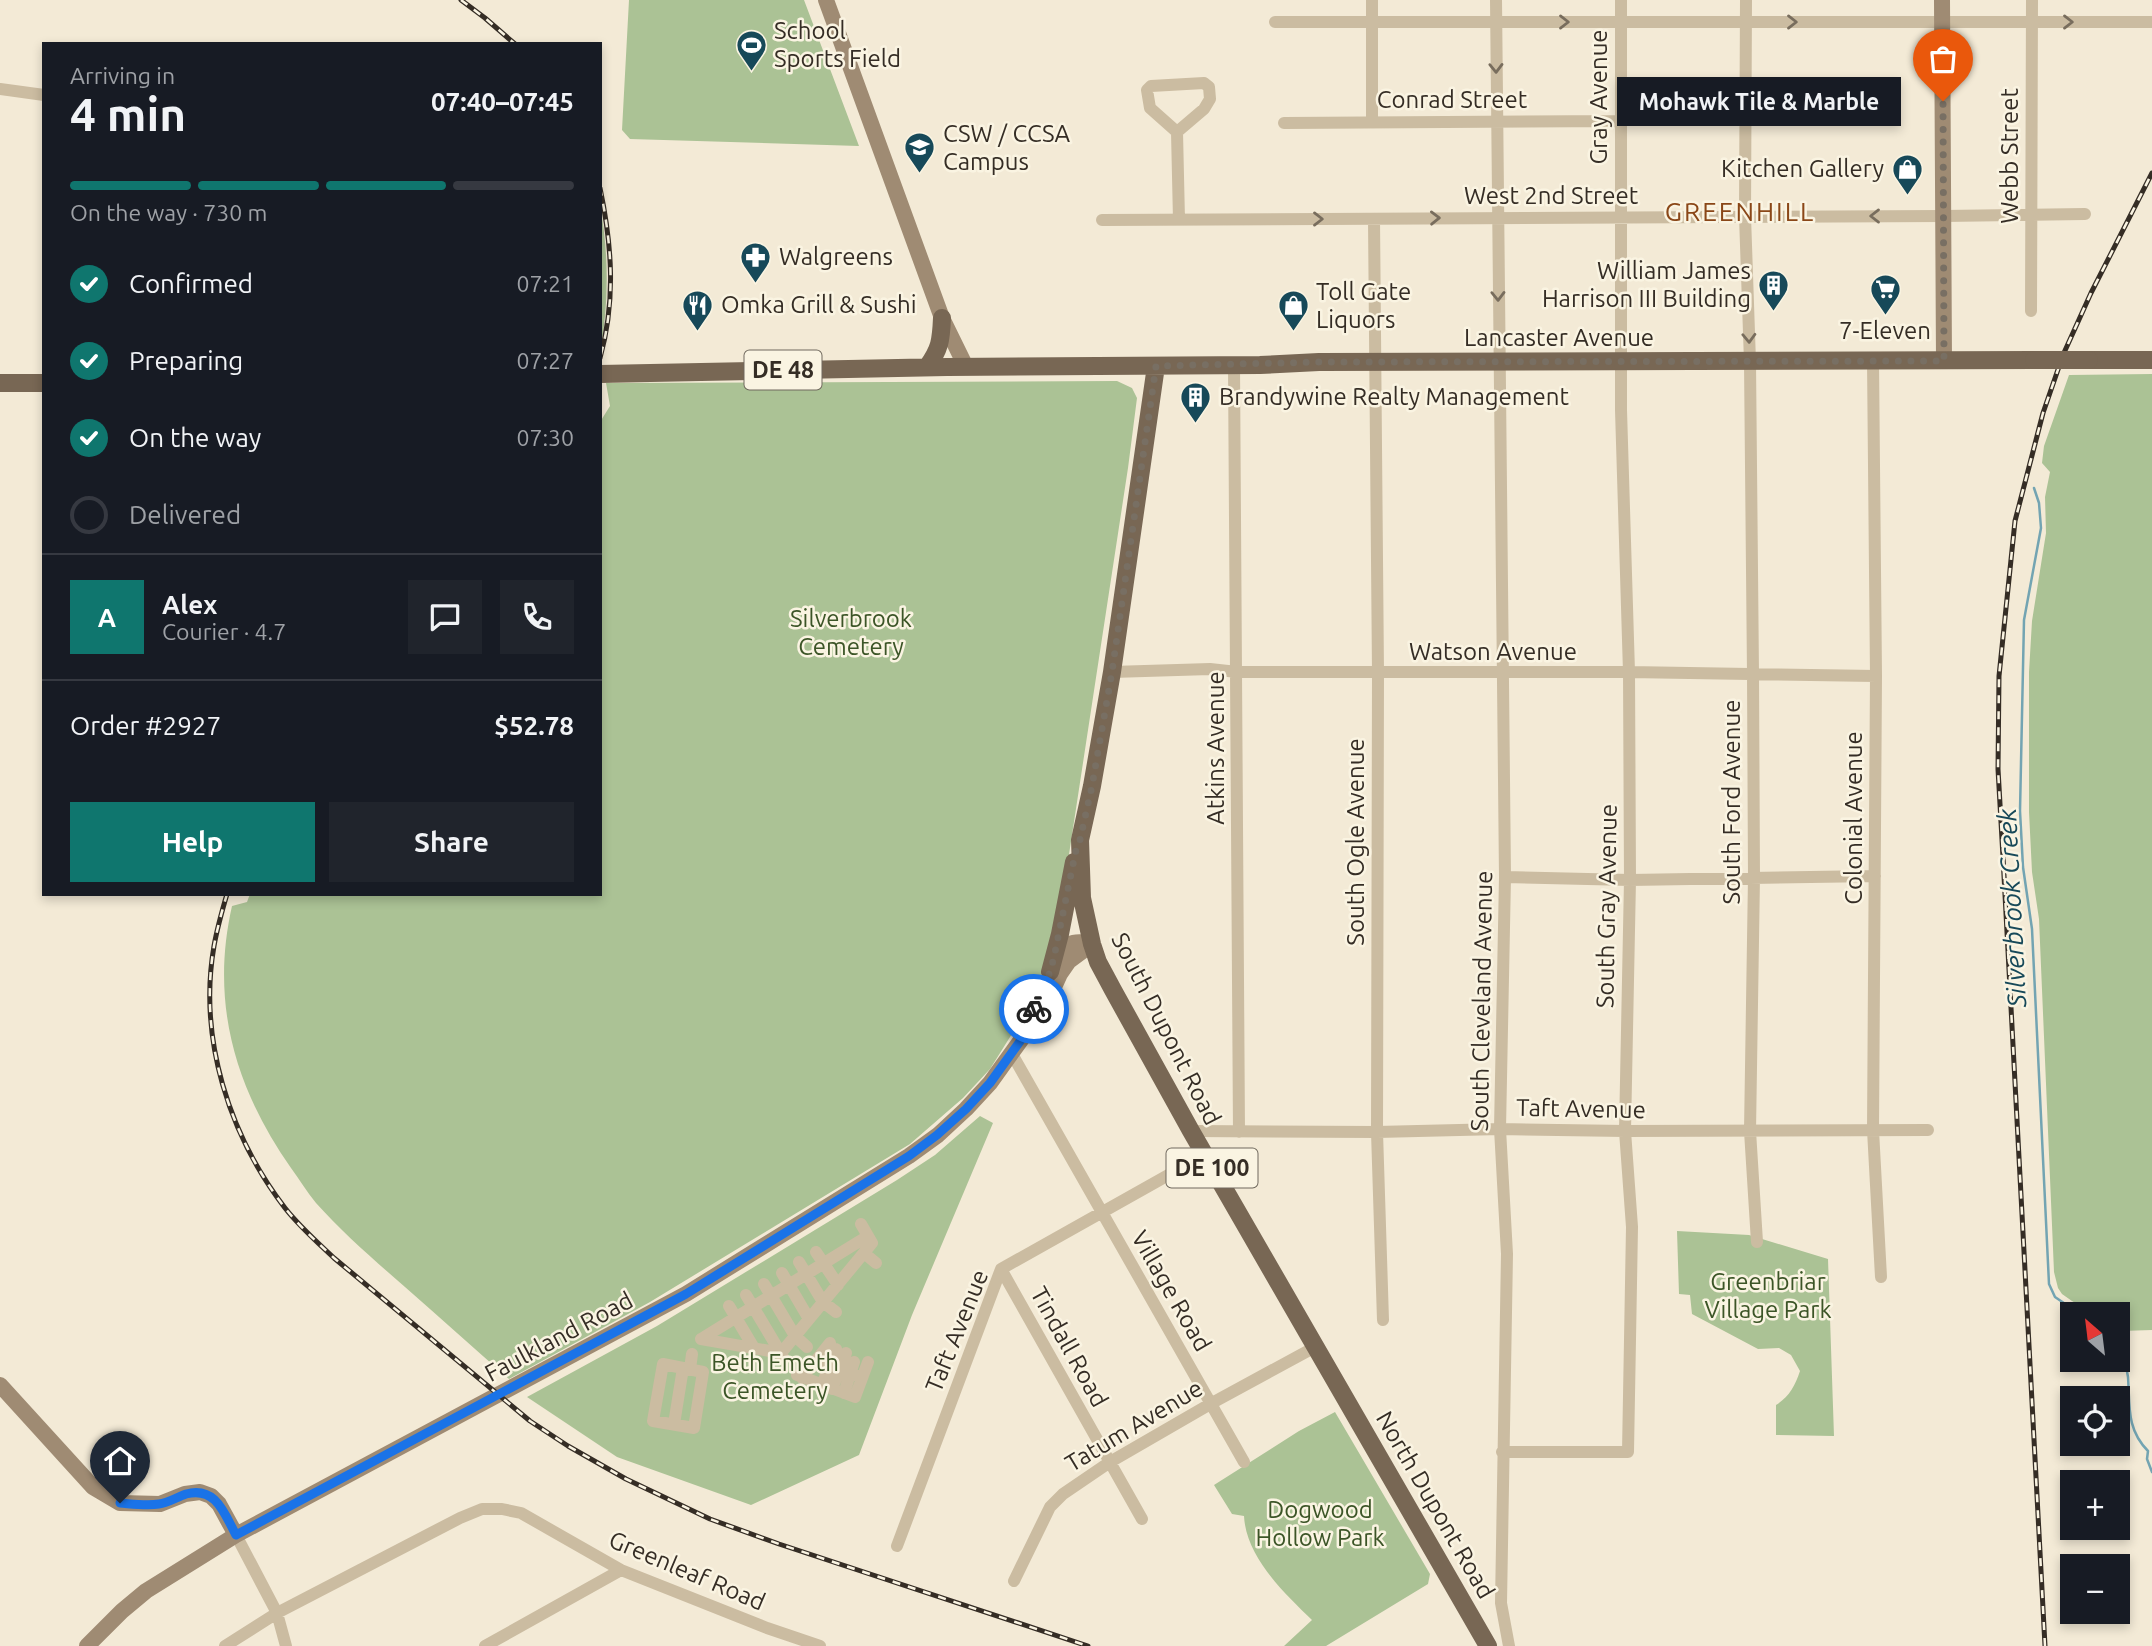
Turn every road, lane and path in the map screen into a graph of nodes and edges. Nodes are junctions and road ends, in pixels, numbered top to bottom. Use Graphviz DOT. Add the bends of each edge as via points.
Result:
graph roads {
  1 [pos="826,0"];
  2 [pos="1372,0"];
  3 [pos="1496,0"];
  4 [pos="1620,0"];
  5 [pos="1746,0"];
  6 [pos="1942,0"];
  7 [pos="2032,0"];
  8 [pos="1275,22"];
  9 [pos="1372,22"];
  10 [pos="1496,22"];
  11 [pos="1621,22"];
  12 [pos="1746,22"];
  13 [pos="1942,22"];
  14 [pos="2032,22"];
  15 [pos="2152,22"];
  16 [pos="0,89"];
  17 [pos="42,95"];
  18 [pos="1372,121"];
  19 [pos="1497,121"];
  20 [pos="1620,121"];
  21 [pos="1284,123"];
  22 [pos="1177,132"];
  23 [pos="2030,214"];
  24 [pos="2085,214"];
  25 [pos="1745,216"];
  26 [pos="1944,216"];
  27 [pos="1497,217"];
  28 [pos="1620,218"];
  29 [pos="1374,219"];
  30 [pos="1102,220"];
  31 [pos="1179,220"];
  32 [pos="2031,312"];
  33 [pos="942,318"];
  34 [pos="2152,359"];
  35 [pos="1873,360"];
  36 [pos="1621,361"];
  37 [pos="1944,361"];
  38 [pos="1498,362"];
  39 [pos="1750,362"];
  40 [pos="1374,364"];
  41 [pos="1234,365"];
  42 [pos="1156,366"];
  43 [pos="927,367"];
  44 [pos="966,367"];
  45 [pos="602,374"];
  46 [pos="0,383"];
  47 [pos="42,383"];
  48 [pos="1112,672"];
  49 [pos="1237,672"];
  50 [pos="1629,672"];
  51 [pos="1378,673"];
  52 [pos="1504,673"];
  53 [pos="1753,674"];
  54 [pos="1876,676"];
  55 [pos="1080,840"];
  56 [pos="1875,876"];
  57 [pos="1505,877"];
  58 [pos="1754,877"];
  59 [pos="1630,880"];
  60 [pos="1092,944"];
  61 [pos="1050,972"];
  62 [pos="1026,1033"];
  63 [pos="1012,1054"];
  64 [pos="1500,1129"];
  65 [pos="1873,1130"];
  66 [pos="1928,1130"];
  67 [pos="1191,1131"];
  68 [pos="1625,1131"];
  69 [pos="1750,1131"];
  70 [pos="1239,1132"];
  71 [pos="1377,1132"];
  72 [pos="1205,1155"];
  73 [pos="1103,1213"];
  74 [pos="1757,1242"];
  75 [pos="842,1252"];
  76 [pos="864,1253"];
  77 [pos="820,1258"];
  78 [pos="876,1263"];
  79 [pos="803,1268"];
  80 [pos="851,1268"];
  81 [pos="1001,1269"];
  82 [pos="1881,1276"];
  83 [pos="785,1279"];
  84 [pos="838,1285"];
  85 [pos="768,1290"];
  86 [pos="750,1301"];
  87 [pos="824,1302"];
  88 [pos="732,1312"];
  89 [pos="836,1312"];
  90 [pos="809,1319"];
  91 [pos="1383,1320"];
  92 [pos="715,1322"];
  93 [pos="795,1336"];
  94 [pos="727,1343"];
  95 [pos="1317,1346"];
  96 [pos="807,1347"];
  97 [pos="754,1348"];
  98 [pos="692,1354"];
  99 [pos="783,1357"];
  100 [pos="840,1362"];
  101 [pos="868,1362"];
  102 [pos="0,1385"];
  103 [pos="1340,1388"];
  104 [pos="833,1389"];
  105 [pos="658,1392"];
  106 [pos="680,1392"];
  107 [pos="698,1400"];
  108 [pos="1212,1403"];
  109 [pos="1503,1452"];
  110 [pos="1110,1462"];
  111 [pos="1244,1462"];
  112 [pos="1142,1519"];
  113 [pos="236,1535"];
  114 [pos="897,1546"];
  115 [pos="621,1570"];
  116 [pos="1014,1581"];
  117 [pos="277,1614"];
  118 [pos="1510,1644"];
  119 [pos="87,1646"];
  120 [pos="225,1646"];
  121 [pos="286,1646"];
  122 [pos="485,1646"];
  123 [pos="820,1646"];
  124 [pos="1488,1646"];
  1 -- 33 [label="main road"];
  2 -- 9 [label="street"];
  3 -- 10 [label="street, South Cleveland Avenue"];
  4 -- 11 [label="street, Gray Avenue"];
  5 -- 12 [label="street, South Ford Avenue"];
  6 -- 13 [label="main road"];
  7 -- 14 [label="street, Webb Street"];
  8 -- 9 [label="street"];
  9 -- 10 [label="street"];
  9 -- 18 [label="street"];
  10 -- 11 [label="street, one-way"];
  10 -- 19 [label="street, South Cleveland Avenue, one-way"];
  11 -- 12 [label="street"];
  11 -- 20 [label="street, Gray Avenue"];
  12 -- 13 [label="street, one-way"];
  12 -- 25 [label="street, South Ford Avenue"];
  13 -- 14 [label="street"];
  13 -- 26 [label="main road"];
  14 -- 15 [label="street, one-way"];
  14 -- 23 [label="street, Webb Street"];
  16 -- 17 [label="street"];
  18 -- 19 [label="street, Conrad Street"];
  18 -- 21 [label="street, Conrad Street"];
  19 -- 20 [label="street, Conrad Street"];
  19 -- 27 [label="street, South Cleveland Avenue"];
  20 -- 28 [label="street, Gray Avenue"];
  22 -- 22 [label="street" via="1150,108 1147,90 1150,86 1204,83 1210,99"];
  22 -- 31 [label="street"];
  23 -- 24 [label="street, West 2nd Street"];
  23 -- 26 [label="street, West 2nd Street"];
  23 -- 32 [label="street, Webb Street"];
  26 -- 25 [label="street, West 2nd Street, one-way"];
  25 -- 28 [label="street, West 2nd Street"];
  25 -- 39 [label="street, South Ford Avenue, one-way"];
  26 -- 37 [label="main road"];
  27 -- 28 [label="street, West 2nd Street"];
  29 -- 27 [label="street, West 2nd Street, one-way"];
  27 -- 38 [label="street, South Cleveland Avenue, one-way"];
  28 -- 36 [label="street, Gray Avenue"];
  31 -- 29 [label="street, West 2nd Street, one-way"];
  29 -- 40 [label="street, South Ogle Avenue"];
  30 -- 31 [label="street, West 2nd Street"];
  33 -- 43 [label="main road" via="939,349"];
  33 -- 44 [label="main road"];
  34 -- 37 [label="main road, Lancaster Avenue / DE 48, bridge"];
  35 -- 37 [label="main road, Lancaster Avenue / DE 48"];
  35 -- 39 [label="main road, Lancaster Avenue / DE 48"];
  35 -- 54 [label="street, Colonial Avenue"];
  36 -- 38 [label="main road, Lancaster Avenue / DE 48"];
  36 -- 39 [label="main road, Lancaster Avenue / DE 48"];
  36 -- 50 [label="street, South Gray Avenue"];
  38 -- 40 [label="main road, Lancaster Avenue / DE 48"];
  38 -- 52 [label="street, South Cleveland Avenue"];
  39 -- 53 [label="street, South Ford Avenue"];
  40 -- 41 [label="main road, Lancaster Avenue / DE 48"];
  40 -- 51 [label="street, South Ogle Avenue"];
  41 -- 42 [label="main road, Lancaster Avenue / DE 48"];
  41 -- 49 [label="street, Atkins Avenue"];
  42 -- 44 [label="main road, Lancaster Avenue / DE 48"];
  42 -- 48 [label="main road, South Dupont Road / DE 100"];
  43 -- 44 [label="main road, DE 48"];
  43 -- 45 [label="main road, DE 48"];
  46 -- 47 [label="main road"];
  48 -- 49 [label="street, Watson Avenue"];
  48 -- 55 [label="main road, South Dupont Road / DE 100"];
  49 -- 51 [label="street, Watson Avenue"];
  49 -- 70 [label="street, Atkins Avenue"];
  50 -- 52 [label="street, Watson Avenue"];
  50 -- 53 [label="street, Watson Avenue"];
  50 -- 59 [label="street, South Gray Avenue"];
  51 -- 52 [label="street, Watson Avenue"];
  51 -- 71 [label="street, South Ogle Avenue"];
  52 -- 57 [label="street, South Cleveland Avenue"];
  53 -- 54 [label="street, Watson Avenue"];
  53 -- 58 [label="street, South Ford Avenue"];
  54 -- 56 [label="street, Colonial Avenue"];
  55 -- 60 [label="main road, South Dupont Road / DE 100" via="1082,898"];
  55 -- 61 [label="main road"];
  56 -- 58 [label="street"];
  56 -- 65 [label="street, Colonial Avenue"];
  57 -- 59 [label="street"];
  57 -- 64 [label="street, South Cleveland Avenue"];
  58 -- 59 [label="street"];
  58 -- 69 [label="street, South Ford Avenue"];
  59 -- 68 [label="street, South Gray Avenue"];
  60 -- 61 [label="main road, Faulkland Road" via="1071,942"];
  60 -- 62 [label="main road, Faulkland Road" via="1069,961 1039,1020"];
  60 -- 67 [label="main road, South Dupont Road / DE 100"];
  61 -- 62 [label="main road, Faulkland Road"];
  62 -- 63 [label="main road, Faulkland Road"];
  63 -- 73 [label="street, Village Road"];
  63 -- 113 [label="main road, Faulkland Road" via="966,1109 882,1173 686,1294"];
  64 -- 68 [label="street, Taft Avenue"];
  64 -- 71 [label="street, Taft Avenue"];
  64 -- 109 [label="street, South Cleveland Avenue" via="1507,1254"];
  65 -- 66 [label="street, Taft Avenue"];
  65 -- 69 [label="street, Taft Avenue"];
  65 -- 82 [label="street, Colonial Avenue"];
  67 -- 70 [label="street, Taft Avenue"];
  67 -- 72 [label="main road, South Dupont Road / DE 100"];
  68 -- 69 [label="street, Taft Avenue"];
  68 -- 109 [label="street, South Gray Avenue" via="1632,1227 1628,1452"];
  69 -- 74 [label="street, South Ford Avenue"];
  70 -- 71 [label="street, Taft Avenue"];
  71 -- 91 [label="street, South Ogle Avenue"];
  72 -- 73 [label="street, Taft Avenue"];
  72 -- 95 [label="main road, South Dupont Road / DE 100"];
  73 -- 81 [label="street, Taft Avenue"];
  73 -- 108 [label="street, Village Road"];
  75 -- 76 [label="street" via="865,1230 872,1243"];
  75 -- 77 [label="street"];
  75 -- 80 [label="street"];
  76 -- 78 [label="street"];
  76 -- 80 [label="street"];
  77 -- 79 [label="street"];
  77 -- 84 [label="street"];
  79 -- 83 [label="street"];
  79 -- 87 [label="street"];
  80 -- 84 [label="street"];
  81 -- 110 [label="street, Tindall Road"];
  81 -- 114 [label="street, Taft Avenue"];
  83 -- 85 [label="street"];
  83 -- 90 [label="street"];
  84 -- 87 [label="street"];
  85 -- 86 [label="street"];
  85 -- 93 [label="street"];
  86 -- 88 [label="street"];
  86 -- 99 [label="street"];
  87 -- 89 [label="street"];
  87 -- 90 [label="street"];
  88 -- 92 [label="street"];
  88 -- 97 [label="street"];
  90 -- 93 [label="street"];
  92 -- 94 [label="street"];
  92 -- 94 [label="street" via="701,1339"];
  93 -- 96 [label="street"];
  93 -- 99 [label="street"];
  94 -- 97 [label="street"];
  95 -- 103 [label="main road, South Dupont Road / DE 100"];
  95 -- 108 [label="street, Tatum Avenue"];
  97 -- 99 [label="street"];
  98 -- 106 [label="street"];
  100 -- 101 [label="street"];
  100 -- 104 [label="street"];
  100 -- 104 [label="street"];
  100 -- 104 [label="street" via="799,1376"];
  102 -- 113 [label="main road" via="93,1487 120,1503 160,1504 200,1492 219,1504"];
  103 -- 124 [label="main road, North Dupont Road / DE 100"];
  105 -- 106 [label="street"];
  105 -- 106 [label="street"];
  105 -- 106 [label="street" via="653,1421"];
  106 -- 107 [label="street"];
  106 -- 107 [label="street" via="703,1372"];
  106 -- 107 [label="street" via="694,1428"];
  108 -- 110 [label="street, Tatum Avenue"];
  108 -- 111 [label="street, Village Road"];
  109 -- 118 [label="street, South Cleveland Avenue" via="1502,1603"];
  110 -- 112 [label="street, Tindall Road"];
  110 -- 116 [label="street, Tatum Avenue" via="1055,1501"];
  113 -- 117 [label="street"];
  113 -- 119 [label="main road, Faulkland Road" via="146,1591"];
  115 -- 117 [label="street, Greenleaf Road" via="521,1513 482,1509"];
  115 -- 122 [label="street"];
  115 -- 123 [label="street, Greenleaf Road"];
  117 -- 120 [label="street, Greenleaf Road"];
  117 -- 121 [label="street"];
}
